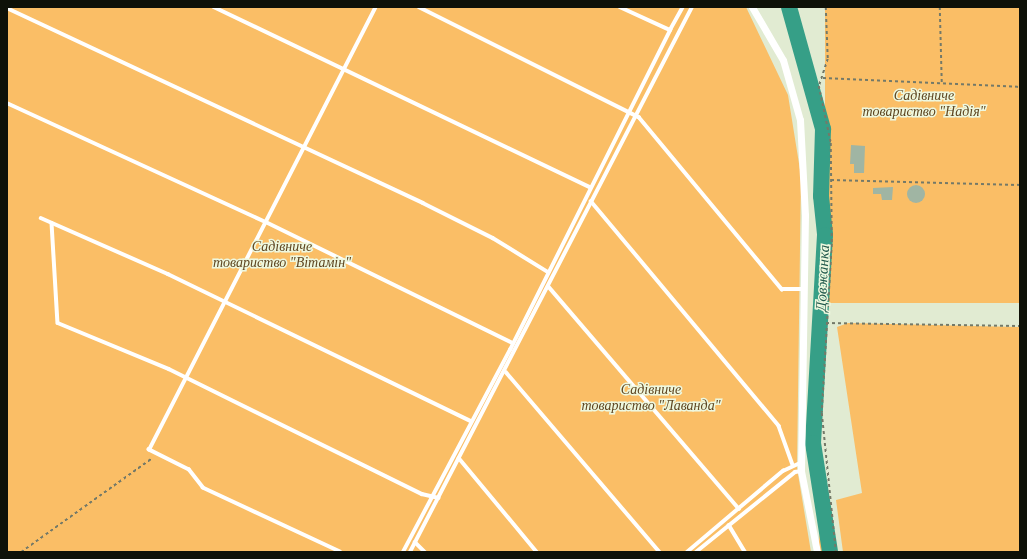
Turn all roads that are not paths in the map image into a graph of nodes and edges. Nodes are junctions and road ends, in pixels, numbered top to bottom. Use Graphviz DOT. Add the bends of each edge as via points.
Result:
graph roads {
  1 [pos="214,7"];
  2 [pos="376,7"];
  3 [pos="419,7"];
  4 [pos="620,7"];
  5 [pos="683,7"];
  6 [pos="692,7"];
  7 [pos="752,7"];
  8 [pos="7,8"];
  9 [pos="670,30"];
  10 [pos="345,68"];
  11 [pos="7,103"];
  12 [pos="629,110"];
  13 [pos="635,115"];
  14 [pos="304,146"];
  15 [pos="590,187"];
  16 [pos="592,201"];
  17 [pos="41,218"];
  18 [pos="265,222"];
  19 [pos="52,223"];
  20 [pos="548,272"];
  21 [pos="549,287"];
  22 [pos="803,289"];
  23 [pos="225,302"];
  24 [pos="513,343"];
  25 [pos="506,372"];
  26 [pos="186,380"];
  27 [pos="471,421"];
  28 [pos="459,458"];
  29 [pos="793,465"];
  30 [pos="801,467"];
  31 [pos="430,498"];
  32 [pos="439,498"];
  33 [pos="739,509"];
  34 [pos="729,525"];
  35 [pos="416,542"];
  36 [pos="340,552"];
  37 [pos="403,552"];
  38 [pos="410,552"];
  39 [pos="425,552"];
  40 [pos="537,552"];
  41 [pos="660,552"];
  42 [pos="687,552"];
  43 [pos="696,552"];
  44 [pos="745,552"];
  45 [pos="817,552"];
  1 -- 10 [label="lane"];
  2 -- 10 [label="lane"];
  3 -- 12 [label="lane"];
  4 -- 9 [label="lane"];
  5 -- 9 [label="lane"];
  6 -- 13 [label="lane"];
  7 -- 22 [label="street" via="783,60 800,120 805,215"];
  8 -- 14 [label="lane"];
  9 -- 12 [label="lane"];
  10 -- 14 [label="lane"];
  10 -- 15 [label="lane"];
  11 -- 18 [label="lane"];
  12 -- 13 [label="lane"];
  12 -- 15 [label="lane"];
  13 -- 16 [label="lane"];
  13 -- 22 [label="lane" via="782,289"];
  14 -- 18 [label="lane"];
  14 -- 20 [label="lane" via="493,238"];
  15 -- 20 [label="lane"];
  16 -- 21 [label="lane"];
  16 -- 29 [label="lane" via="779,426"];
  17 -- 19 [label="lane"];
  18 -- 23 [label="lane"];
  18 -- 24 [label="lane"];
  19 -- 23 [label="lane"];
  19 -- 26 [label="lane" via="58,323"];
  20 -- 24 [label="lane"];
  21 -- 25 [label="lane"];
  21 -- 33 [label="lane"];
  22 -- 30 [label="street"];
  23 -- 26 [label="lane"];
  23 -- 27 [label="lane"];
  24 -- 27 [label="lane"];
  25 -- 28 [label="lane"];
  25 -- 41 [label="lane"];
  26 -- 31 [label="lane"];
  26 -- 36 [label="lane" via="149,450 189,470 203,488"];
  27 -- 31 [label="lane"];
  28 -- 32 [label="lane"];
  28 -- 40 [label="lane"];
  29 -- 30 [label="lane"];
  29 -- 33 [label="lane"];
  30 -- 34 [label="lane"];
  30 -- 45 [label="street"];
  31 -- 32 [label="lane"];
  31 -- 37 [label="lane"];
  32 -- 35 [label="lane"];
  33 -- 42 [label="lane"];
  34 -- 43 [label="lane"];
  34 -- 44 [label="lane"];
  35 -- 38 [label="lane"];
  35 -- 39 [label="lane"];
}
